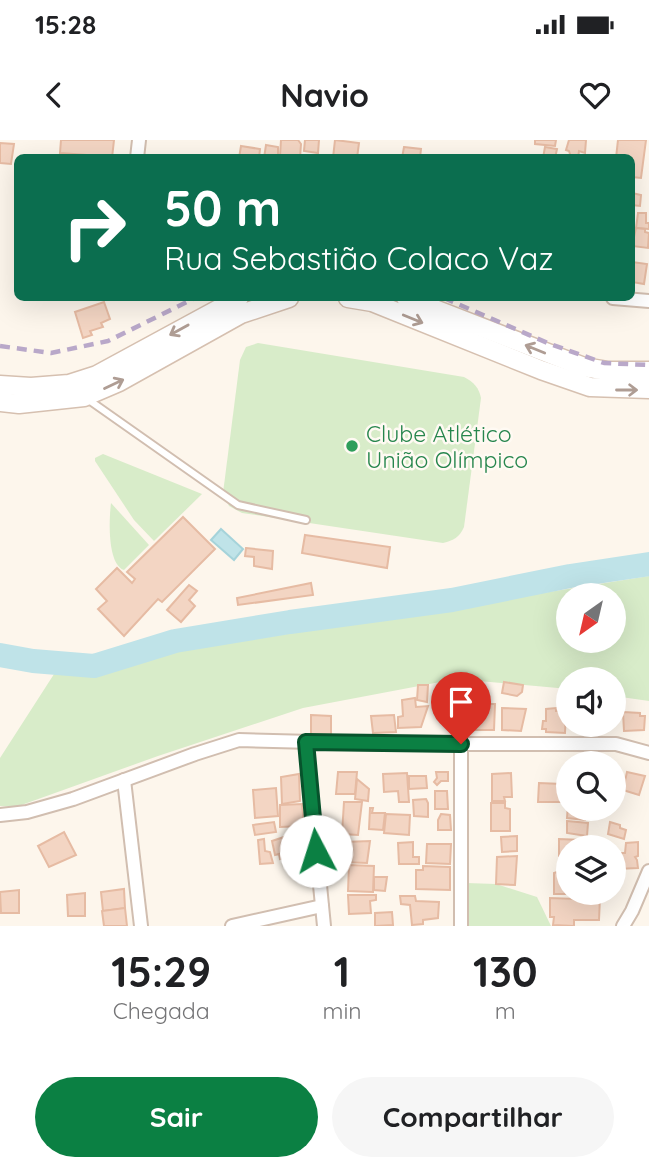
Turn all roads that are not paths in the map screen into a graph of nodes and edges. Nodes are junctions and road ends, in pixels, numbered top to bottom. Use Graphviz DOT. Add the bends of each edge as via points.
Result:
graph roads {
  1 [pos="233,301"];
  2 [pos="280,301"];
  3 [pos="366,301"];
  4 [pos="414,301"];
  5 [pos="649,371"];
  6 [pos="0,385"];
  7 [pos="80,389"];
  8 [pos="649,389"];
  9 [pos="0,402"];
  10 [pos="306,520"];
  11 [pos="306,742"];
  12 [pos="461,744"];
  13 [pos="649,753"];
  14 [pos="124,780"];
  15 [pos="0,815"];
  16 [pos="649,871"];
  17 [pos="322,906"];
  18 [pos="141,926"];
  19 [pos="232,926"];
  20 [pos="324,926"];
  21 [pos="461,926"];
  22 [pos="623,926"];
  1 -- 7 [label="main road, one-way" via="97,375"];
  7 -- 2 [label="main road, one-way" via="119,382 241,314"];
  3 -- 8 [label="main road, one-way" via="590,387"];
  5 -- 4 [label="main road, one-way" via="584,367"];
  6 -- 7 [label="main road"];
  7 -- 9 [label="main road" via="19,404"];
  7 -- 10 [label="lane" via="239,505"];
  11 -- 12 [label="street"];
  11 -- 14 [label="street" via="239,740"];
  11 -- 17 [label="street"];
  12 -- 13 [label="street" via="616,744"];
  12 -- 21 [label="street"];
  14 -- 15 [label="street" via="50,806"];
  14 -- 18 [label="street"];
  16 -- 22 [label="street"];
  17 -- 19 [label="street"];
  17 -- 20 [label="street"];
}
